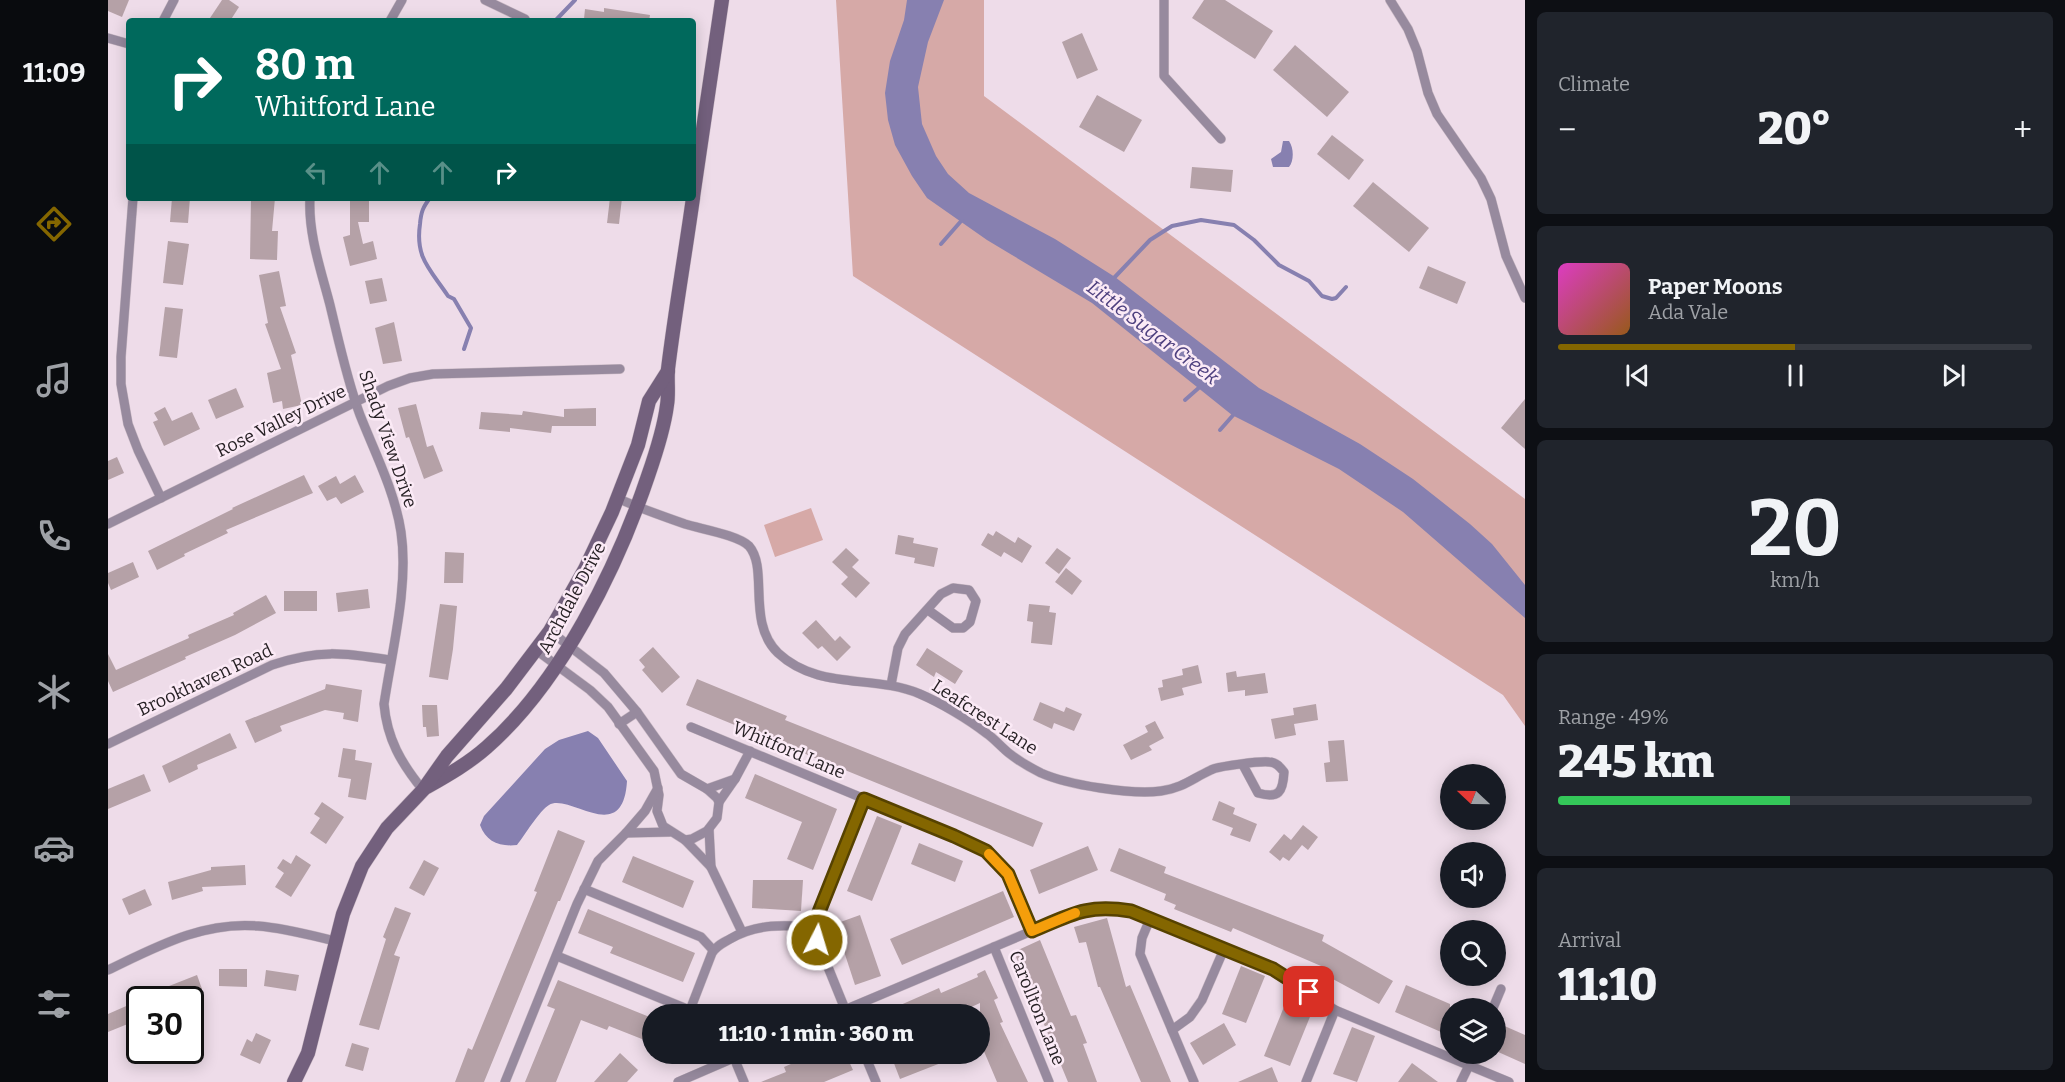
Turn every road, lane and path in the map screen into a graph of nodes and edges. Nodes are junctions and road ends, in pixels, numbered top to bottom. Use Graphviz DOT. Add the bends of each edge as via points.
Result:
graph roads {
  1 [pos="174,0"];
  2 [pos="402,0"];
  3 [pos="486,0"];
  4 [pos="722,0"];
  5 [pos="1164,0"];
  6 [pos="1390,0"];
  7 [pos="165,18"];
  8 [pos="392,18"];
  9 [pos="523,18"];
  10 [pos="108,38"];
  11 [pos="126,43"];
  12 [pos="1221,140"];
  13 [pos="696,178"];
  14 [pos="133,201"];
  15 [pos="310,201"];
  16 [pos="693,201"];
  17 [pos="1525,298"];
  18 [pos="620,369"];
  19 [pos="668,371"];
  20 [pos="356,402"];
  21 [pos="161,498"];
  22 [pos="617,498"];
  23 [pos="638,507"];
  24 [pos="108,524"];
  25 [pos="928,610"];
  26 [pos="550,632"];
  27 [pos="568,645"];
  28 [pos="536,650"];
  29 [pos="390,660"];
  30 [pos="557,664"];
  31 [pos="891,686"];
  32 [pos="637,712"];
  33 [pos="620,724"];
  34 [pos="691,727"];
  35 [pos="108,744"];
  36 [pos="750,751"];
  37 [pos="1243,765"];
  38 [pos="735,779"];
  39 [pos="658,788"];
  40 [pos="707,789"];
  41 [pos="423,790"];
  42 [pos="864,799"];
  43 [pos="719,802"];
  44 [pos="709,829"];
  45 [pos="671,832"];
  46 [pos="626,833"];
  47 [pos="685,840"];
  48 [pos="711,867"];
  49 [pos="584,889"];
  50 [pos="1150,919"];
  51 [pos="814,927"];
  52 [pos="1032,931"];
  53 [pos="742,932"];
  54 [pos="335,941"];
  55 [pos="994,947"];
  56 [pos="1224,949"];
  57 [pos="713,950"];
  58 [pos="557,956"];
  59 [pos="108,970"];
  60 [pos="1501,989"];
  61 [pos="1497,998"];
  62 [pos="674,1004"];
  63 [pos="696,1004"];
  64 [pos="843,1004"];
  65 [pos="864,1004"];
  66 [pos="1335,1010"];
  67 [pos="1172,1030"];
  68 [pos="716,1064"];
  69 [pos="736,1064"];
  70 [pos="869,1064"];
  71 [pos="1469,1066"];
  72 [pos="294,1082"];
  73 [pos="505,1082"];
  74 [pos="678,1082"];
  75 [pos="744,1082"];
  76 [pos="876,1082"];
  77 [pos="1049,1082"];
  78 [pos="1194,1082"];
  79 [pos="1306,1082"];
  80 [pos="1461,1082"];
  81 [pos="1509,1082"];
  1 -- 7 [label="street"];
  2 -- 8 [label="street"];
  3 -- 9 [label="street"];
  4 -- 13 [label="street, Archdale Drive"];
  5 -- 12 [label="street" via="1164,76"];
  6 -- 17 [label="street" via="1408,29 1437,114 1491,199 1506,256"];
  10 -- 11 [label="street"];
  14 -- 21 [label="street" via="121,384 128,424"];
  15 -- 20 [label="street, Shady View Drive" via="312,233"];
  16 -- 19 [label="street, Archdale Drive"];
  18 -- 20 [label="street, Rose Valley Drive" via="433,374 410,378"];
  19 -- 22 [label="street, Archdale Drive" via="649,401 638,445"];
  19 -- 23 [label="street, Archdale Drive" via="667,405"];
  20 -- 21 [label="street, Rose Valley Drive"];
  20 -- 29 [label="street, Shady View Drive" via="401,531 402,587"];
  21 -- 24 [label="street, Rose Valley Drive"];
  22 -- 23 [label="street, Leafcrest Lane"];
  22 -- 26 [label="street, Archdale Drive" via="585,569"];
  23 -- 27 [label="street, Archdale Drive" via="594,602"];
  23 -- 31 [label="street, Leafcrest Lane" via="749,547 756,560 759,613 765,635 792,663 828,679"];
  25 -- 25 [label="street" via="941,594 953,588 969,590 976,601 970,622 963,628 953,628"];
  25 -- 31 [label="street" via="905,634 898,648"];
  26 -- 27 [label="street"];
  26 -- 28 [label="street, Archdale Drive"];
  27 -- 30 [label="street, Archdale Drive"];
  27 -- 32 [label="street" via="604,673"];
  28 -- 30 [label="street"];
  28 -- 41 [label="street, Archdale Drive"];
  29 -- 35 [label="street, Brookhaven Road" via="343,653 294,657"];
  29 -- 41 [label="street, Shady View Drive" via="384,704 390,738 402,764"];
  30 -- 33 [label="street" via="608,707"];
  30 -- 41 [label="street, Archdale Drive" via="487,747"];
  31 -- 37 [label="street, Leafcrest Lane" via="936,702 986,733 1011,755 1063,780 1125,791 1156,791 1179,787 1212,769"];
  32 -- 33 [label="street"];
  32 -- 40 [label="street" via="681,774"];
  33 -- 39 [label="street" via="654,771"];
  34 -- 36 [label="street, Whitford Lane"];
  36 -- 38 [label="street"];
  36 -- 42 [label="street, Whitford Lane"];
  37 -- 37 [label="street" via="1277,764 1284,772 1278,794 1258,793"];
  38 -- 40 [label="street"];
  38 -- 43 [label="street"];
  39 -- 45 [label="street" via="657,811 663,826"];
  39 -- 46 [label="street" via="645,812"];
  40 -- 43 [label="street"];
  41 -- 54 [label="street, Archdale Drive" via="387,828 362,866"];
  42 -- 51 [label="street"];
  42 -- 52 [label="street, Whitford Lane" via="986,851 1008,874"];
  43 -- 44 [label="street" via="717,818"];
  44 -- 47 [label="street"];
  44 -- 48 [label="street"];
  45 -- 46 [label="street"];
  45 -- 47 [label="street"];
  46 -- 49 [label="street" via="598,861"];
  47 -- 48 [label="street"];
  48 -- 53 [label="street"];
  49 -- 57 [label="street" via="701,937"];
  49 -- 58 [label="street"];
  50 -- 52 [label="street" via="1131,911 1092,908"];
  50 -- 56 [label="street"];
  50 -- 67 [label="street" via="1140,954"];
  51 -- 53 [label="street" via="768,925"];
  51 -- 64 [label="street"];
  52 -- 55 [label="street"];
  53 -- 57 [label="street"];
  54 -- 59 [label="street" via="279,928 227,926 187,934"];
  54 -- 72 [label="street, Archdale Drive" via="308,1053"];
  55 -- 65 [label="street"];
  55 -- 77 [label="street, Carollton Lane"];
  56 -- 66 [label="street" via="1283,974"];
  56 -- 67 [label="street" via="1202,1000 1190,1017"];
  57 -- 63 [label="street"];
  58 -- 62 [label="street"];
  58 -- 73 [label="street"];
  60 -- 61 [label="street"];
  66 -- 71 [label="street"];
  66 -- 79 [label="street"];
  67 -- 78 [label="street"];
  68 -- 74 [label="street"];
  69 -- 75 [label="street"];
  70 -- 76 [label="street"];
  71 -- 80 [label="street"];
  71 -- 81 [label="street"];
}
